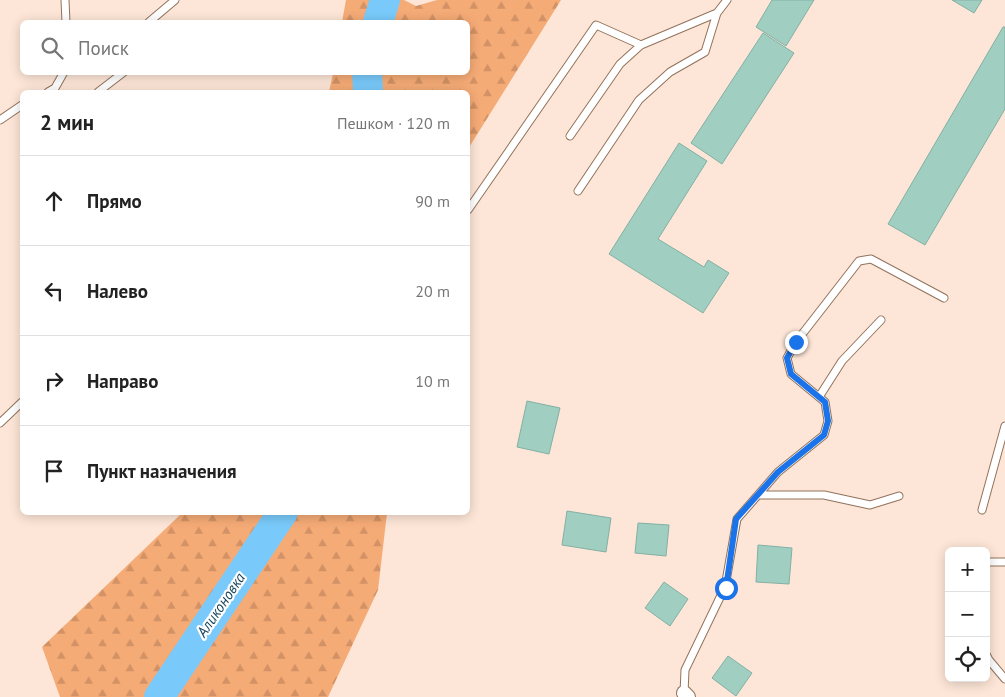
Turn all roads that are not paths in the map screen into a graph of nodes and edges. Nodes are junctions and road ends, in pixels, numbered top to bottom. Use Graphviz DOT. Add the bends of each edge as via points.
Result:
graph roads {
  1 [pos="65,0"];
  2 [pos="175,0"];
  3 [pos="727,0"];
  4 [pos="717,12"];
  5 [pos="66,20"];
  6 [pos="151,20"];
  7 [pos="641,45"];
  8 [pos="62,75"];
  9 [pos="120,75"];
  10 [pos="52,90"];
  11 [pos="101,90"];
  12 [pos="20,106"];
  13 [pos="0,120"];
  14 [pos="570,136"];
  15 [pos="578,191"];
  16 [pos="470,207"];
  17 [pos="944,298"];
  18 [pos="881,320"];
  19 [pos="819,397"];
  20 [pos="20,404"];
  21 [pos="0,423"];
  22 [pos="1005,426"];
  23 [pos="758,494"];
  24 [pos="899,496"];
  25 [pos="982,510"];
  26 [pos="990,562"];
  27 [pos="1005,562"];
  28 [pos="990,661"];
  29 [pos="1005,679"];
  30 [pos="686,695"];
  1 -- 5 [label="lane"];
  2 -- 6 [label="lane"];
  3 -- 4 [label="lane"];
  4 -- 7 [label="lane"];
  4 -- 15 [label="lane" via="705,52 670,72 639,100"];
  7 -- 14 [label="lane" via="620,64"];
  7 -- 16 [label="lane" via="596,25"];
  8 -- 10 [label="lane"];
  9 -- 11 [label="lane"];
  12 -- 13 [label="lane"];
  17 -- 19 [label="lane" via="871,258 859,261 787,358 791,374"];
  18 -- 19 [label="lane" via="842,361"];
  19 -- 23 [label="lane" via="825,402 828,421 824,435 778,472"];
  20 -- 21 [label="lane"];
  22 -- 25 [label="lane"];
  23 -- 24 [label="lane" via="824,495 870,505"];
  23 -- 30 [label="lane" via="736,519 726,588 685,670"];
  26 -- 27 [label="lane"];
  28 -- 29 [label="lane"];
}
